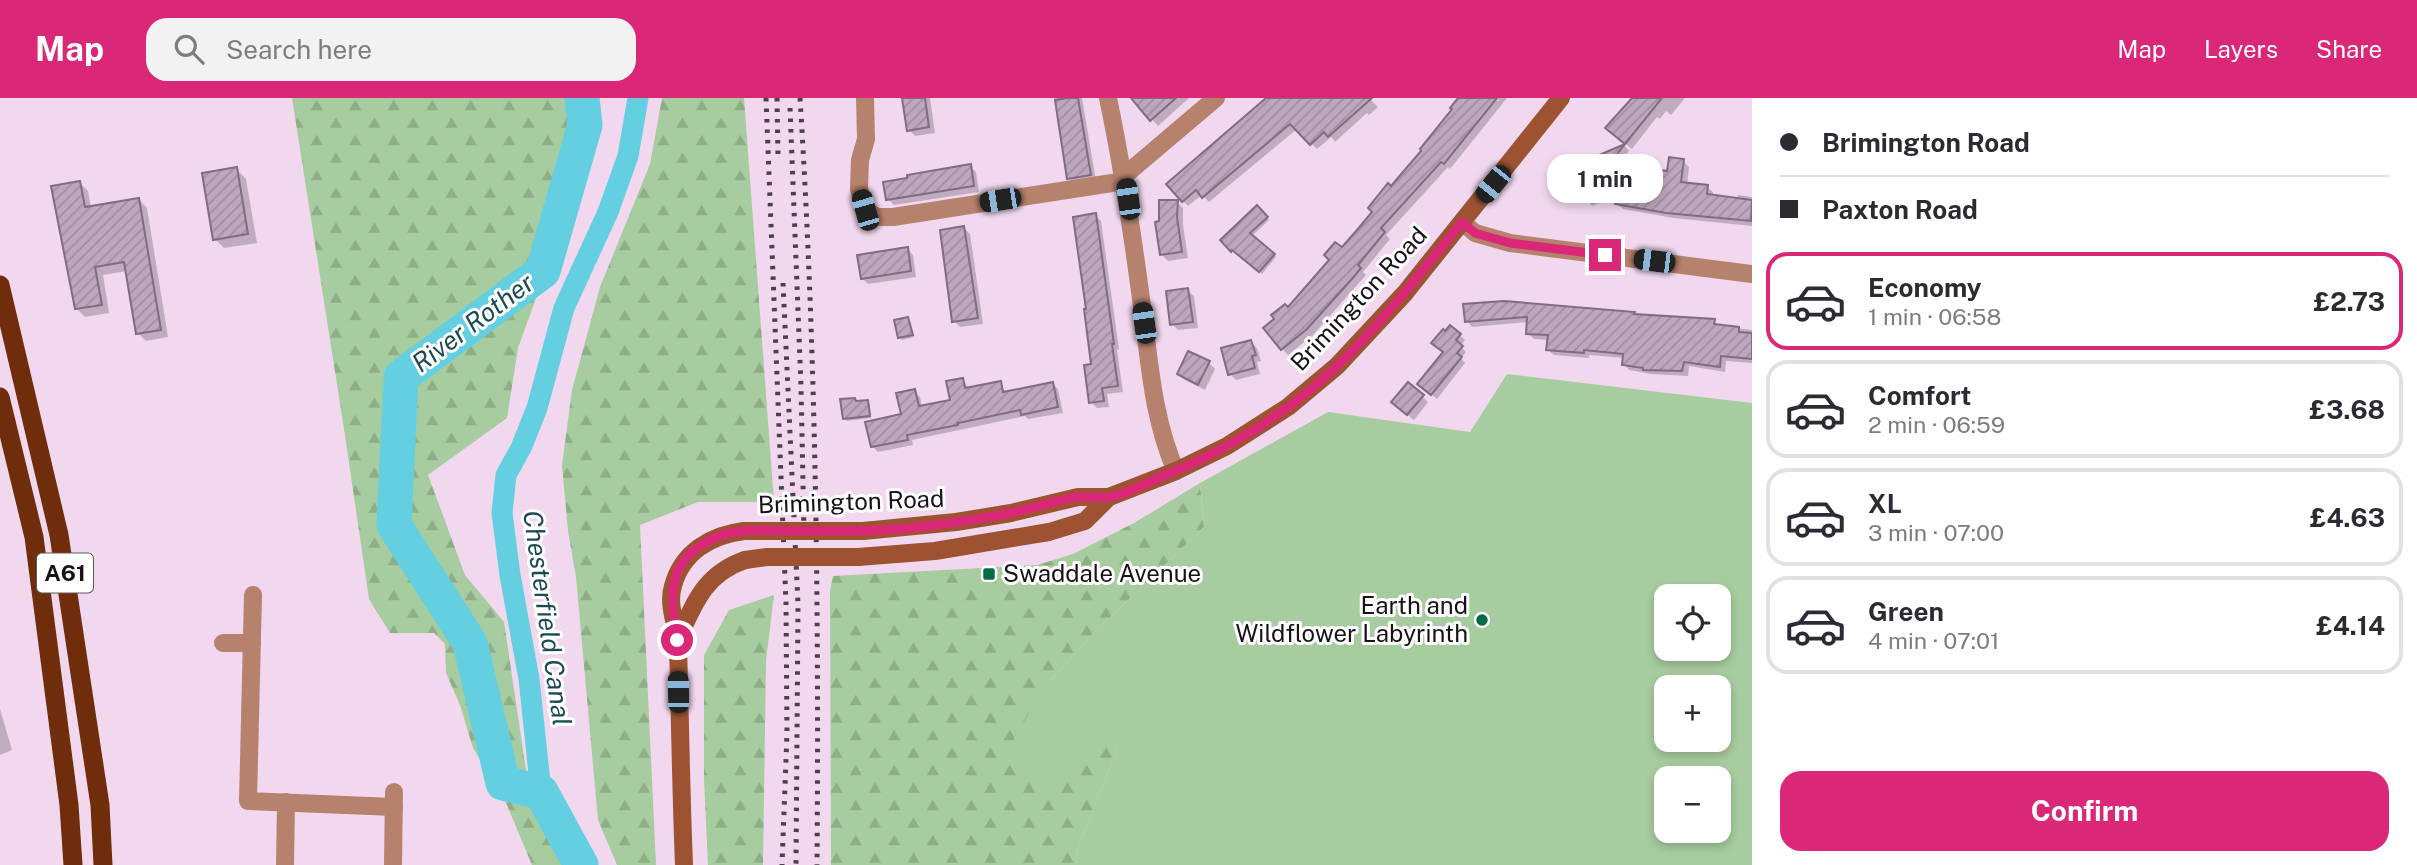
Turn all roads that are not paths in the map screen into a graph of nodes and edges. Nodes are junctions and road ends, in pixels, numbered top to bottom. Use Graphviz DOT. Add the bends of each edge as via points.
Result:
graph roads {
  1 [pos="865,98"];
  2 [pos="1108,98"];
  3 [pos="1216,98"];
  4 [pos="1562,98"];
  5 [pos="1125,178"];
  6 [pos="1462,222"];
  7 [pos="1752,274"];
  8 [pos="0,285"];
  9 [pos="0,397"];
  10 [pos="1176,471"];
  11 [pos="1109,497"];
  12 [pos="253,595"];
  13 [pos="677,640"];
  14 [pos="223,643"];
  15 [pos="252,643"];
  16 [pos="286,802"];
  17 [pos="73,865"];
  18 [pos="103,865"];
  19 [pos="285,865"];
  20 [pos="393,865"];
  21 [pos="684,865"];
  1 -- 5 [label="street" via="866,139 859,189 865,210 877,216"];
  2 -- 5 [label="street"];
  3 -- 5 [label="street"];
  4 -- 6 [label="main road, Brimington Road"];
  5 -- 10 [label="street" via="1150,367 1165,444"];
  6 -- 7 [label="street" via="1475,233 1510,243"];
  6 -- 10 [label="main road, Brimington Road" via="1337,366 1288,407 1227,446"];
  8 -- 18 [label="highway, A61" via="59,536 100,805"];
  9 -- 17 [label="highway, A61" via="34,537"];
  10 -- 11 [label="main road, Brimington Road"];
  11 -- 13 [label="main road, Brimington Road, bridge" via="1086,521 935,551 745,560 715,575"];
  11 -- 13 [label="main road, Brimington Road, bridge" via="1078,497 907,528 744,531 712,539 684,560 672,587"];
  12 -- 15 [label="street"];
  13 -- 21 [label="main road, Brimington Road"];
  14 -- 15 [label="street"];
  15 -- 16 [label="street" via="248,801"];
  16 -- 19 [label="street"];
  16 -- 20 [label="street" via="394,799"];
}
